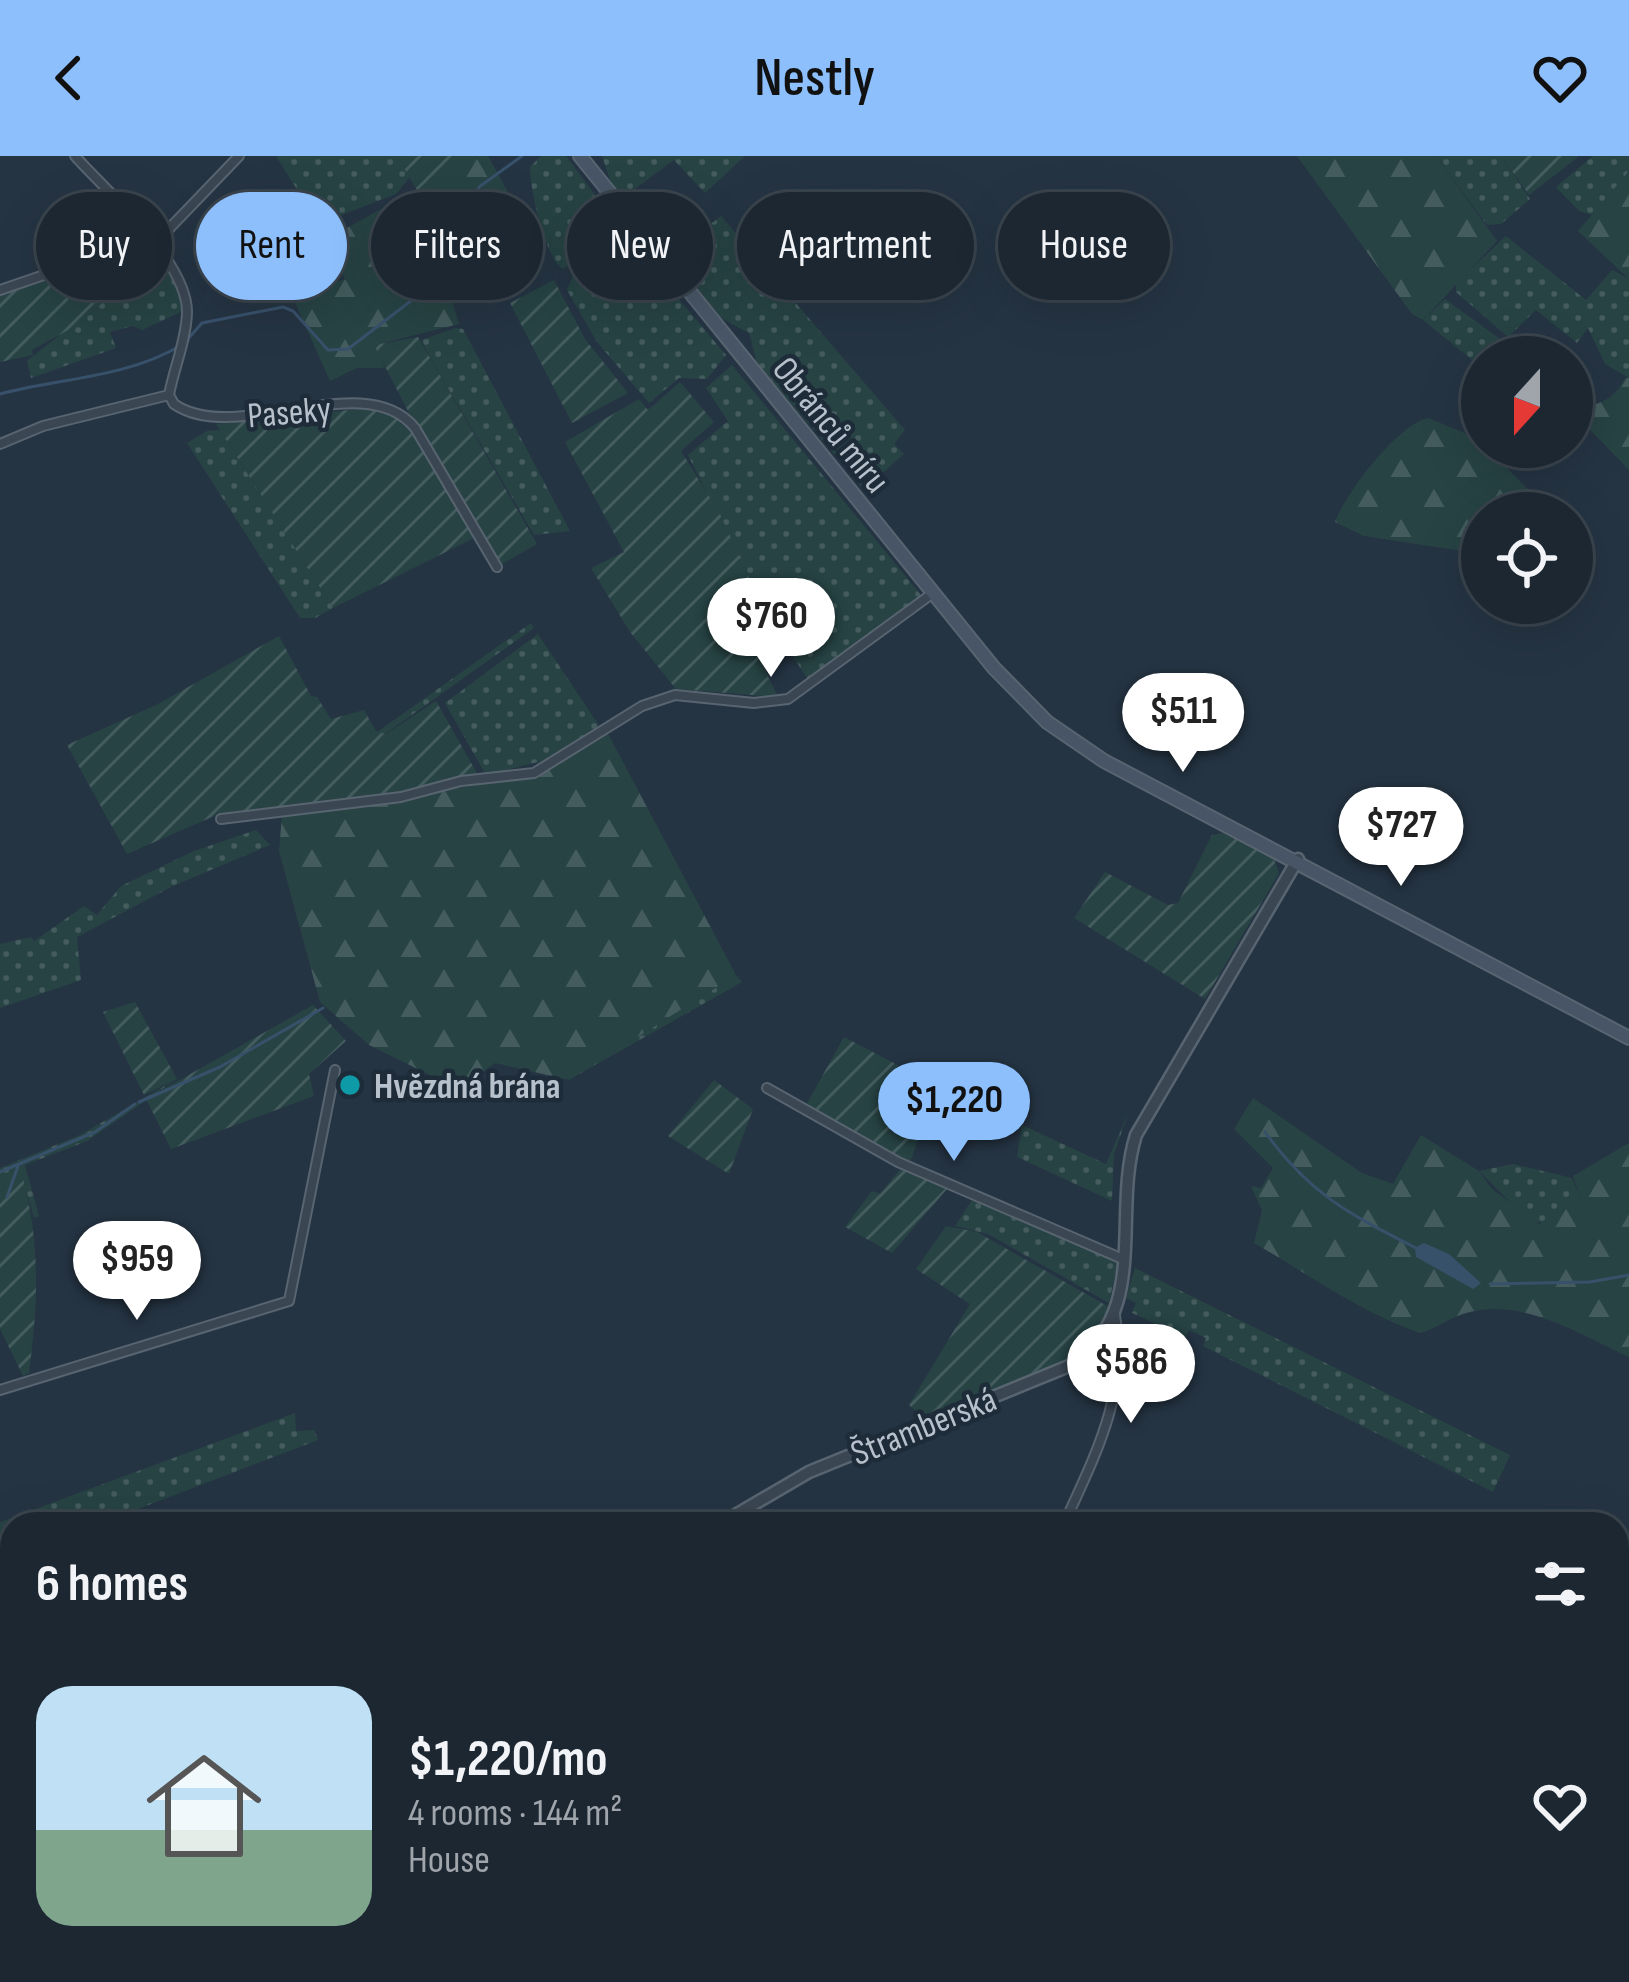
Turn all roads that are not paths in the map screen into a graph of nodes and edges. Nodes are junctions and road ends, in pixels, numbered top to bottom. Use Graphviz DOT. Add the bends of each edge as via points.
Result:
graph roads {
  1 [pos="75,156"];
  2 [pos="239,156"];
  3 [pos="580,156"];
  4 [pos="107,192"];
  5 [pos="172,226"];
  6 [pos="172,274"];
  7 [pos="36,278"];
  8 [pos="0,290"];
  9 [pos="169,395"];
  10 [pos="0,444"];
  11 [pos="497,567"];
  12 [pos="933,593"];
  13 [pos="221,818"];
  14 [pos="1298,859"];
  15 [pos="1629,1038"];
  16 [pos="335,1070"];
  17 [pos="767,1088"];
  18 [pos="1126,1261"];
  19 [pos="1115,1314"];
  20 [pos="0,1390"];
  21 [pos="741,1512"];
  22 [pos="1069,1512"];
  1 -- 4 [label="street"];
  2 -- 5 [label="street"];
  3 -- 12 [label="main road, Obránců míru"];
  6 -- 9 [label="street" via="184,293"];
  7 -- 8 [label="street"];
  9 -- 10 [label="street"];
  9 -- 11 [label="street, Paseky" via="182,410 212,416 397,410 416,428"];
  12 -- 13 [label="street" via="788,699 754,704 675,695 534,773"];
  12 -- 14 [label="main road, Obránců míru" via="1047,722 1104,761"];
  14 -- 15 [label="main road, Obránců míru"];
  14 -- 18 [label="street, Štramberská" via="1136,1135 1126,1174"];
  16 -- 20 [label="street" via="289,1301"];
  17 -- 18 [label="street" via="898,1162"];
  18 -- 19 [label="street, Štramberská"];
  19 -- 21 [label="street, Štramberská" via="1103,1339 1069,1366 830,1462"];
  19 -- 22 [label="street" via="1112,1417"];
}
